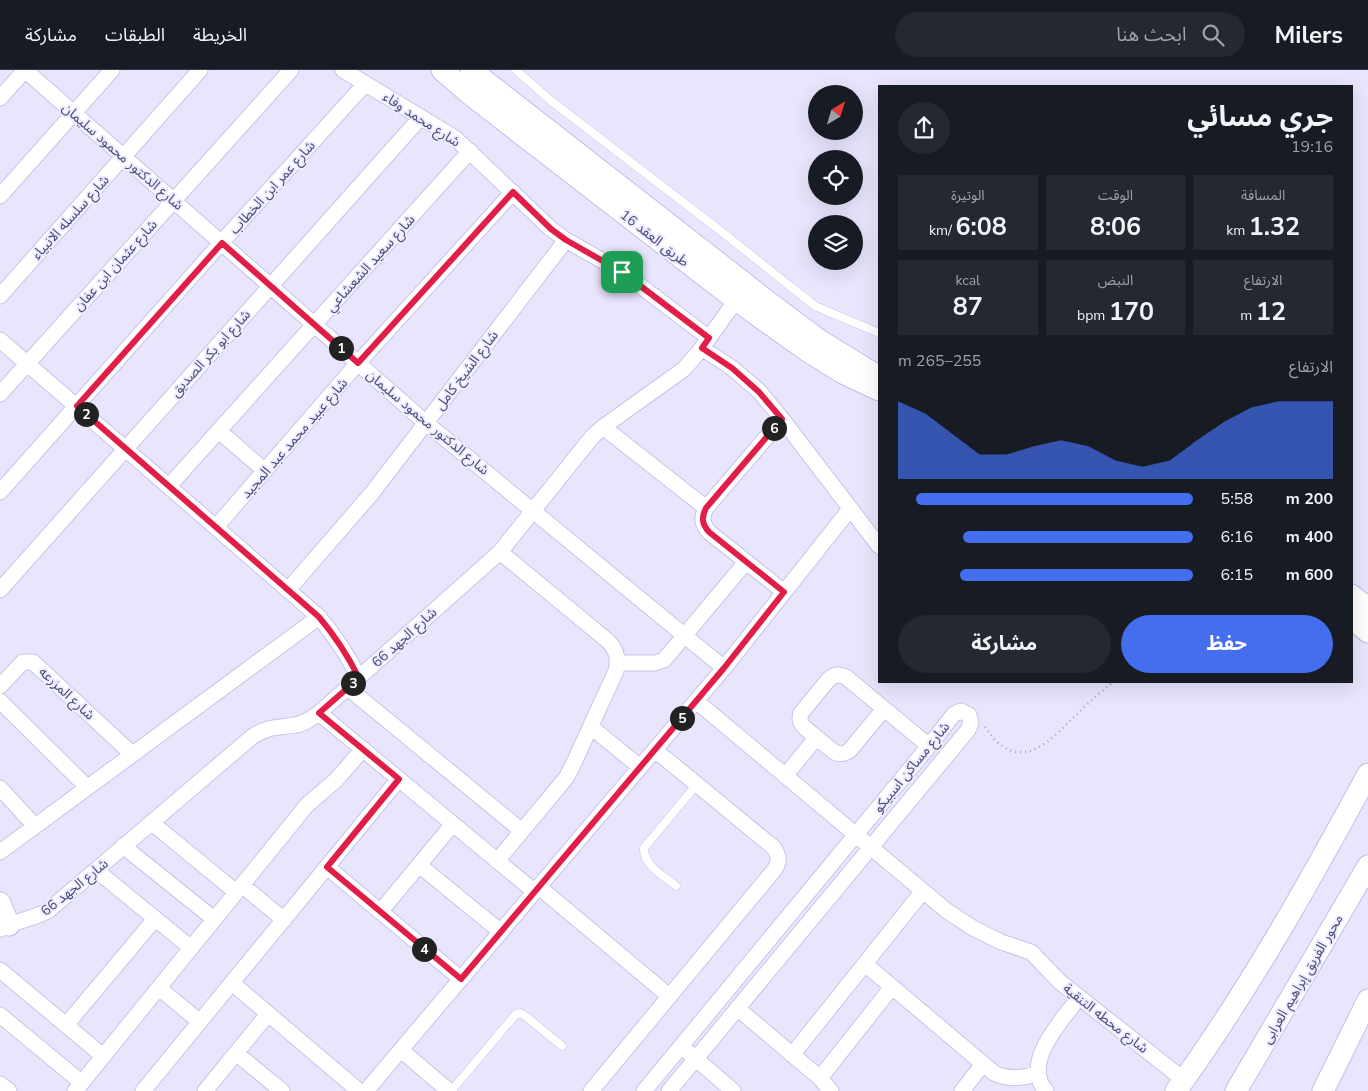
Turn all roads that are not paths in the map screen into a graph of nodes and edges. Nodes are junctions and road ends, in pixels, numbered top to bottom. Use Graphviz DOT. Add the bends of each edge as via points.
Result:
graph roads {
  1 [pos="25,70"];
  2 [pos="112,70"];
  3 [pos="200,70"];
  4 [pos="291,70"];
  5 [pos="343,70"];
  6 [pos="442,70"];
  7 [pos="471,70"];
  8 [pos="516,70"];
  9 [pos="365,84"];
  10 [pos="0,98"];
  11 [pos="74,112"];
  12 [pos="421,117"];
  13 [pos="470,151"];
  14 [pos="124,157"];
  15 [pos="513,192"];
  16 [pos="0,196"];
  17 [pos="173,200"];
  18 [pos="566,240"];
  19 [pos="222,243"];
  20 [pos="270,286"];
  21 [pos="0,296"];
  22 [pos="736,300"];
  23 [pos="315,325"];
  24 [pos="878,333"];
  25 [pos="0,340"];
  26 [pos="706,343"];
  27 [pos="27,363"];
  28 [pos="358,363"];
  29 [pos="878,375"];
  30 [pos="878,390"];
  31 [pos="0,394"];
  32 [pos="77,406"];
  33 [pos="782,419"];
  34 [pos="426,423"];
  35 [pos="603,427"];
  36 [pos="219,431"];
  37 [pos="125,448"];
  38 [pos="265,471"];
  39 [pos="169,486"];
  40 [pos="0,492"];
  41 [pos="706,508"];
  42 [pos="850,509"];
  43 [pos="533,510"];
  44 [pos="216,527"];
  45 [pos="878,545"];
  46 [pos="500,552"];
  47 [pos="746,562"];
  48 [pos="0,590"];
  49 [pos="288,590"];
  50 [pos="784,592"];
  51 [pos="1353,597"];
  52 [pos="1368,608"];
  53 [pos="319,617"];
  54 [pos="1353,620"];
  55 [pos="1368,632"];
  56 [pos="685,635"];
  57 [pos="618,663"];
  58 [pos="724,668"];
  59 [pos="354,683"];
  60 [pos="0,686"];
  61 [pos="0,701"];
  62 [pos="696,701"];
  63 [pos="884,709"];
  64 [pos="319,713"];
  65 [pos="591,727"];
  66 [pos="816,738"];
  67 [pos="929,746"];
  68 [pos="363,750"];
  69 [pos="655,750"];
  70 [pos="132,754"];
  71 [pos="640,767"];
  72 [pos="1368,774"];
  73 [pos="785,776"];
  74 [pos="399,779"];
  75 [pos="697,784"];
  76 [pos="0,788"];
  77 [pos="87,788"];
  78 [pos="152,822"];
  79 [pos="453,824"];
  80 [pos="35,826"];
  81 [pos="522,831"];
  82 [pos="856,835"];
  83 [pos="123,846"];
  84 [pos="871,847"];
  85 [pos="0,852"];
  86 [pos="497,861"];
  87 [pos="419,865"];
  88 [pos="1368,866"];
  89 [pos="327,867"];
  90 [pos="96,870"];
  91 [pos="676,886"];
  92 [pos="239,888"];
  93 [pos="537,889"];
  94 [pos="923,891"];
  95 [pos="0,903"];
  96 [pos="380,912"];
  97 [pos="155,919"];
  98 [pos="214,920"];
  99 [pos="284,920"];
  100 [pos="5,927"];
  101 [pos="501,932"];
  102 [pos="191,948"];
  103 [pos="865,964"];
  104 [pos="0,970"];
  105 [pos="461,979"];
  106 [pos="232,983"];
  107 [pos="892,987"];
  108 [pos="159,988"];
  109 [pos="669,996"];
  110 [pos="1079,997"];
  111 [pos="1368,1000"];
  112 [pos="737,1008"];
  113 [pos="268,1014"];
  114 [pos="0,1015"];
  115 [pos="200,1022"];
  116 [pos="66,1025"];
  117 [pos="562,1046"];
  118 [pos="681,1046"];
  119 [pos="401,1050"];
  120 [pos="236,1053"];
  121 [pos="792,1055"];
  122 [pos="104,1056"];
  123 [pos="695,1059"];
  124 [pos="983,1064"];
  125 [pos="1038,1074"];
  126 [pos="820,1078"];
  127 [pos="1180,1086"];
  128 [pos="79,1087"];
  129 [pos="143,1091"];
  130 [pos="205,1091"];
  131 [pos="282,1091"];
  132 [pos="359,1091"];
  133 [pos="366,1091"];
  134 [pos="450,1091"];
  135 [pos="591,1091"];
  136 [pos="644,1091"];
  137 [pos="669,1091"];
  138 [pos="733,1091"];
  139 [pos="831,1091"];
  140 [pos="962,1091"];
  141 [pos="1046,1091"];
  142 [pos="1236,1091"];
  143 [pos="1323,1091"];
  1 -- 10 [label="street"];
  1 -- 11 [label="street, شارع الدكتور محمود سليمان"];
  2 -- 11 [label="street"];
  3 -- 14 [label="street, شارع سلسله الانبياء"];
  4 -- 17 [label="street, شارع عثمان ابن عفان"];
  5 -- 9 [label="street, شارع محمد وفاء"];
  6 -- 22 [label="street, طريق العقد 16"];
  7 -- 29 [label="street, طريق العقد 16" via="771,304 819,340"];
  8 -- 24 [label="lane" via="815,306"];
  9 -- 12 [label="street, شارع محمد وفاء"];
  9 -- 19 [label="street, شارع عمر ابن الخطاب"];
  11 -- 14 [label="street, شارع الدكتور محمود سليمان"];
  11 -- 16 [label="street"];
  12 -- 13 [label="street, شارع محمد وفاء"];
  12 -- 20 [label="street, شارع ابو بكر الصديق"];
  13 -- 15 [label="street, شارع محمد وفاء"];
  13 -- 23 [label="street, شارع سعيد الشعشاعي"];
  14 -- 17 [label="street, شارع الدكتور محمود سليمان"];
  14 -- 21 [label="street, شارع سلسله الانبياء"];
  15 -- 18 [label="street, شارع محمد وفاء"];
  15 -- 28 [label="street, شارع عبيد محمد عبد المجيد"];
  17 -- 19 [label="street, شارع الدكتور محمود سليمان"];
  17 -- 27 [label="street, شارع عثمان ابن عفان"];
  18 -- 26 [label="street, شارع محمد وفاء" via="622,272"];
  18 -- 34 [label="street, شارع الشيخ كامل"];
  19 -- 20 [label="street, شارع الدكتور محمود سليمان"];
  19 -- 32 [label="street, شارع عمر ابن الخطاب"];
  20 -- 23 [label="street, شارع الدكتور محمود سليمان"];
  20 -- 37 [label="street, شارع ابو بكر الصديق"];
  22 -- 26 [label="street, شارع الجهد 66"];
  22 -- 30 [label="street, طريق العقد 16" via="843,373"];
  23 -- 28 [label="street, شارع الدكتور محمود سليمان"];
  23 -- 36 [label="street, شارع سعيد الشعشاعي"];
  25 -- 27 [label="street"];
  26 -- 33 [label="street"];
  26 -- 35 [label="street, شارع الجهد 66" via="679,373"];
  27 -- 31 [label="street, شارع عثمان ابن عفان"];
  27 -- 32 [label="street"];
  28 -- 34 [label="street, شارع الدكتور محمود سليمان"];
  28 -- 38 [label="street, شارع عبيد محمد عبد المجيد"];
  32 -- 37 [label="street"];
  32 -- 40 [label="street, شارع عمر ابن الخطاب"];
  33 -- 41 [label="street"];
  33 -- 42 [label="street"];
  34 -- 43 [label="street, شارع الدكتور محمود سليمان"];
  34 -- 49 [label="street, شارع الشيخ كامل" via="372,493"];
  35 -- 41 [label="street"];
  35 -- 43 [label="street, شارع الجهد 66" via="582,448"];
  36 -- 38 [label="street"];
  36 -- 39 [label="street, شارع سعيد الشعشاعي"];
  37 -- 39 [label="street"];
  37 -- 48 [label="street, شارع ابو بكر الصديق"];
  38 -- 44 [label="street, شارع عبيد محمد عبد المجيد"];
  39 -- 44 [label="street"];
  41 -- 47 [label="street" via="702,516 703,525"];
  42 -- 45 [label="street"];
  42 -- 50 [label="street"];
  43 -- 46 [label="street, شارع الجهد 66"];
  43 -- 56 [label="street, شارع الدكتور محمود سليمان"];
  44 -- 49 [label="street"];
  46 -- 57 [label="street" via="608,641 614,647"];
  46 -- 59 [label="street, شارع الجهد 66"];
  47 -- 50 [label="street"];
  47 -- 56 [label="street"];
  49 -- 53 [label="street"];
  50 -- 58 [label="street"];
  51 -- 52 [label="street"];
  53 -- 59 [label="street" via="339,642"];
  53 -- 70 [label="street"];
  54 -- 55 [label="street"];
  56 -- 57 [label="street" via="660,662"];
  56 -- 58 [label="street, شارع الدكتور محمود سليمان"];
  57 -- 65 [label="street"];
  58 -- 62 [label="street"];
  59 -- 64 [label="street, شارع الجهد 66"];
  59 -- 81 [label="street"];
  60 -- 70 [label="street, شارع المزرعه" via="23,662 33,662"];
  61 -- 77 [label="street"];
  62 -- 69 [label="street"];
  62 -- 73 [label="street"];
  63 -- 66 [label="street" via="846,753 834,752"];
  63 -- 66 [label="street" via="846,677 834,675 799,719"];
  63 -- 67 [label="street"];
  64 -- 68 [label="street"];
  64 -- 78 [label="street, شارع الجهد 66" via="308,721 272,727 253,736"];
  65 -- 71 [label="street"];
  65 -- 81 [label="street" via="566,778"];
  66 -- 73 [label="street"];
  67 -- 82 [label="street, شارع مساكن اسبيكو"];
  67 -- 84 [label="street, شارع مساكن اسبيكو" via="954,714 962,711 969,715 970,727"];
  68 -- 74 [label="street"];
  68 -- 92 [label="street" via="336,780 306,805"];
  69 -- 71 [label="street"];
  69 -- 75 [label="street"];
  70 -- 77 [label="street"];
  71 -- 93 [label="street"];
  72 -- 127 [label="street" via="1279,935 1229,1017"];
  73 -- 82 [label="street"];
  74 -- 79 [label="street"];
  74 -- 89 [label="street"];
  75 -- 91 [label="lane" via="644,848 648,863"];
  75 -- 109 [label="street" via="773,848 779,862"];
  76 -- 80 [label="street"];
  77 -- 80 [label="street"];
  78 -- 83 [label="street, شارع الجهد 66"];
  78 -- 92 [label="street"];
  79 -- 86 [label="street"];
  79 -- 87 [label="street"];
  80 -- 85 [label="street"];
  81 -- 86 [label="street"];
  82 -- 84 [label="street"];
  82 -- 118 [label="street, شارع مساكن اسبيكو"];
  83 -- 90 [label="street, شارع الجهد 66"];
  83 -- 98 [label="street"];
  84 -- 94 [label="street"];
  84 -- 112 [label="street, شارع مساكن اسبيكو"];
  86 -- 93 [label="street"];
  87 -- 96 [label="street"];
  87 -- 101 [label="street"];
  88 -- 142 [label="street, محور الفريق إبراهيم العرابى"];
  89 -- 96 [label="street"];
  89 -- 99 [label="street"];
  90 -- 97 [label="street"];
  90 -- 100 [label="street, شارع الجهد 66" via="49,910"];
  92 -- 98 [label="street"];
  92 -- 99 [label="street"];
  93 -- 101 [label="street"];
  93 -- 109 [label="street"];
  94 -- 103 [label="street"];
  94 -- 110 [label="street, شارع محطه التنقية" via="973,928 1031,952"];
  95 -- 100 [label="street"];
  96 -- 105 [label="street"];
  97 -- 102 [label="street"];
  97 -- 116 [label="street"];
  98 -- 102 [label="street"];
  99 -- 106 [label="street"];
  101 -- 105 [label="street"];
  102 -- 108 [label="street"];
  103 -- 107 [label="street"];
  103 -- 121 [label="street"];
  104 -- 116 [label="street"];
  105 -- 119 [label="street"];
  106 -- 113 [label="street"];
  106 -- 115 [label="street"];
  107 -- 124 [label="street"];
  107 -- 126 [label="street"];
  108 -- 115 [label="street"];
  108 -- 122 [label="street"];
  109 -- 135 [label="street"];
  110 -- 125 [label="street" via="1044,1046 1038,1060"];
  110 -- 127 [label="street, شارع محطه التنقية"];
  111 -- 143 [label="street"];
  112 -- 121 [label="street"];
  112 -- 123 [label="street, شارع مساكن اسبيكو"];
  113 -- 120 [label="street"];
  113 -- 132 [label="street"];
  114 -- 128 [label="street"];
  115 -- 129 [label="street"];
  116 -- 122 [label="street"];
  117 -- 134 [label="lane" via="524,1015 516,1014"];
  118 -- 123 [label="street"];
  118 -- 136 [label="street, شارع مساكن اسبيكو"];
  119 -- 133 [label="street"];
  119 -- 134 [label="street"];
  120 -- 130 [label="street"];
  120 -- 131 [label="street"];
  121 -- 126 [label="street"];
  122 -- 128 [label="street"];
  123 -- 137 [label="street, شارع مساكن اسبيكو"];
  123 -- 138 [label="street"];
  124 -- 125 [label="street" via="1004,1077 1016,1079"];
  124 -- 140 [label="street"];
  125 -- 141 [label="street"];
  126 -- 139 [label="street"];
}
